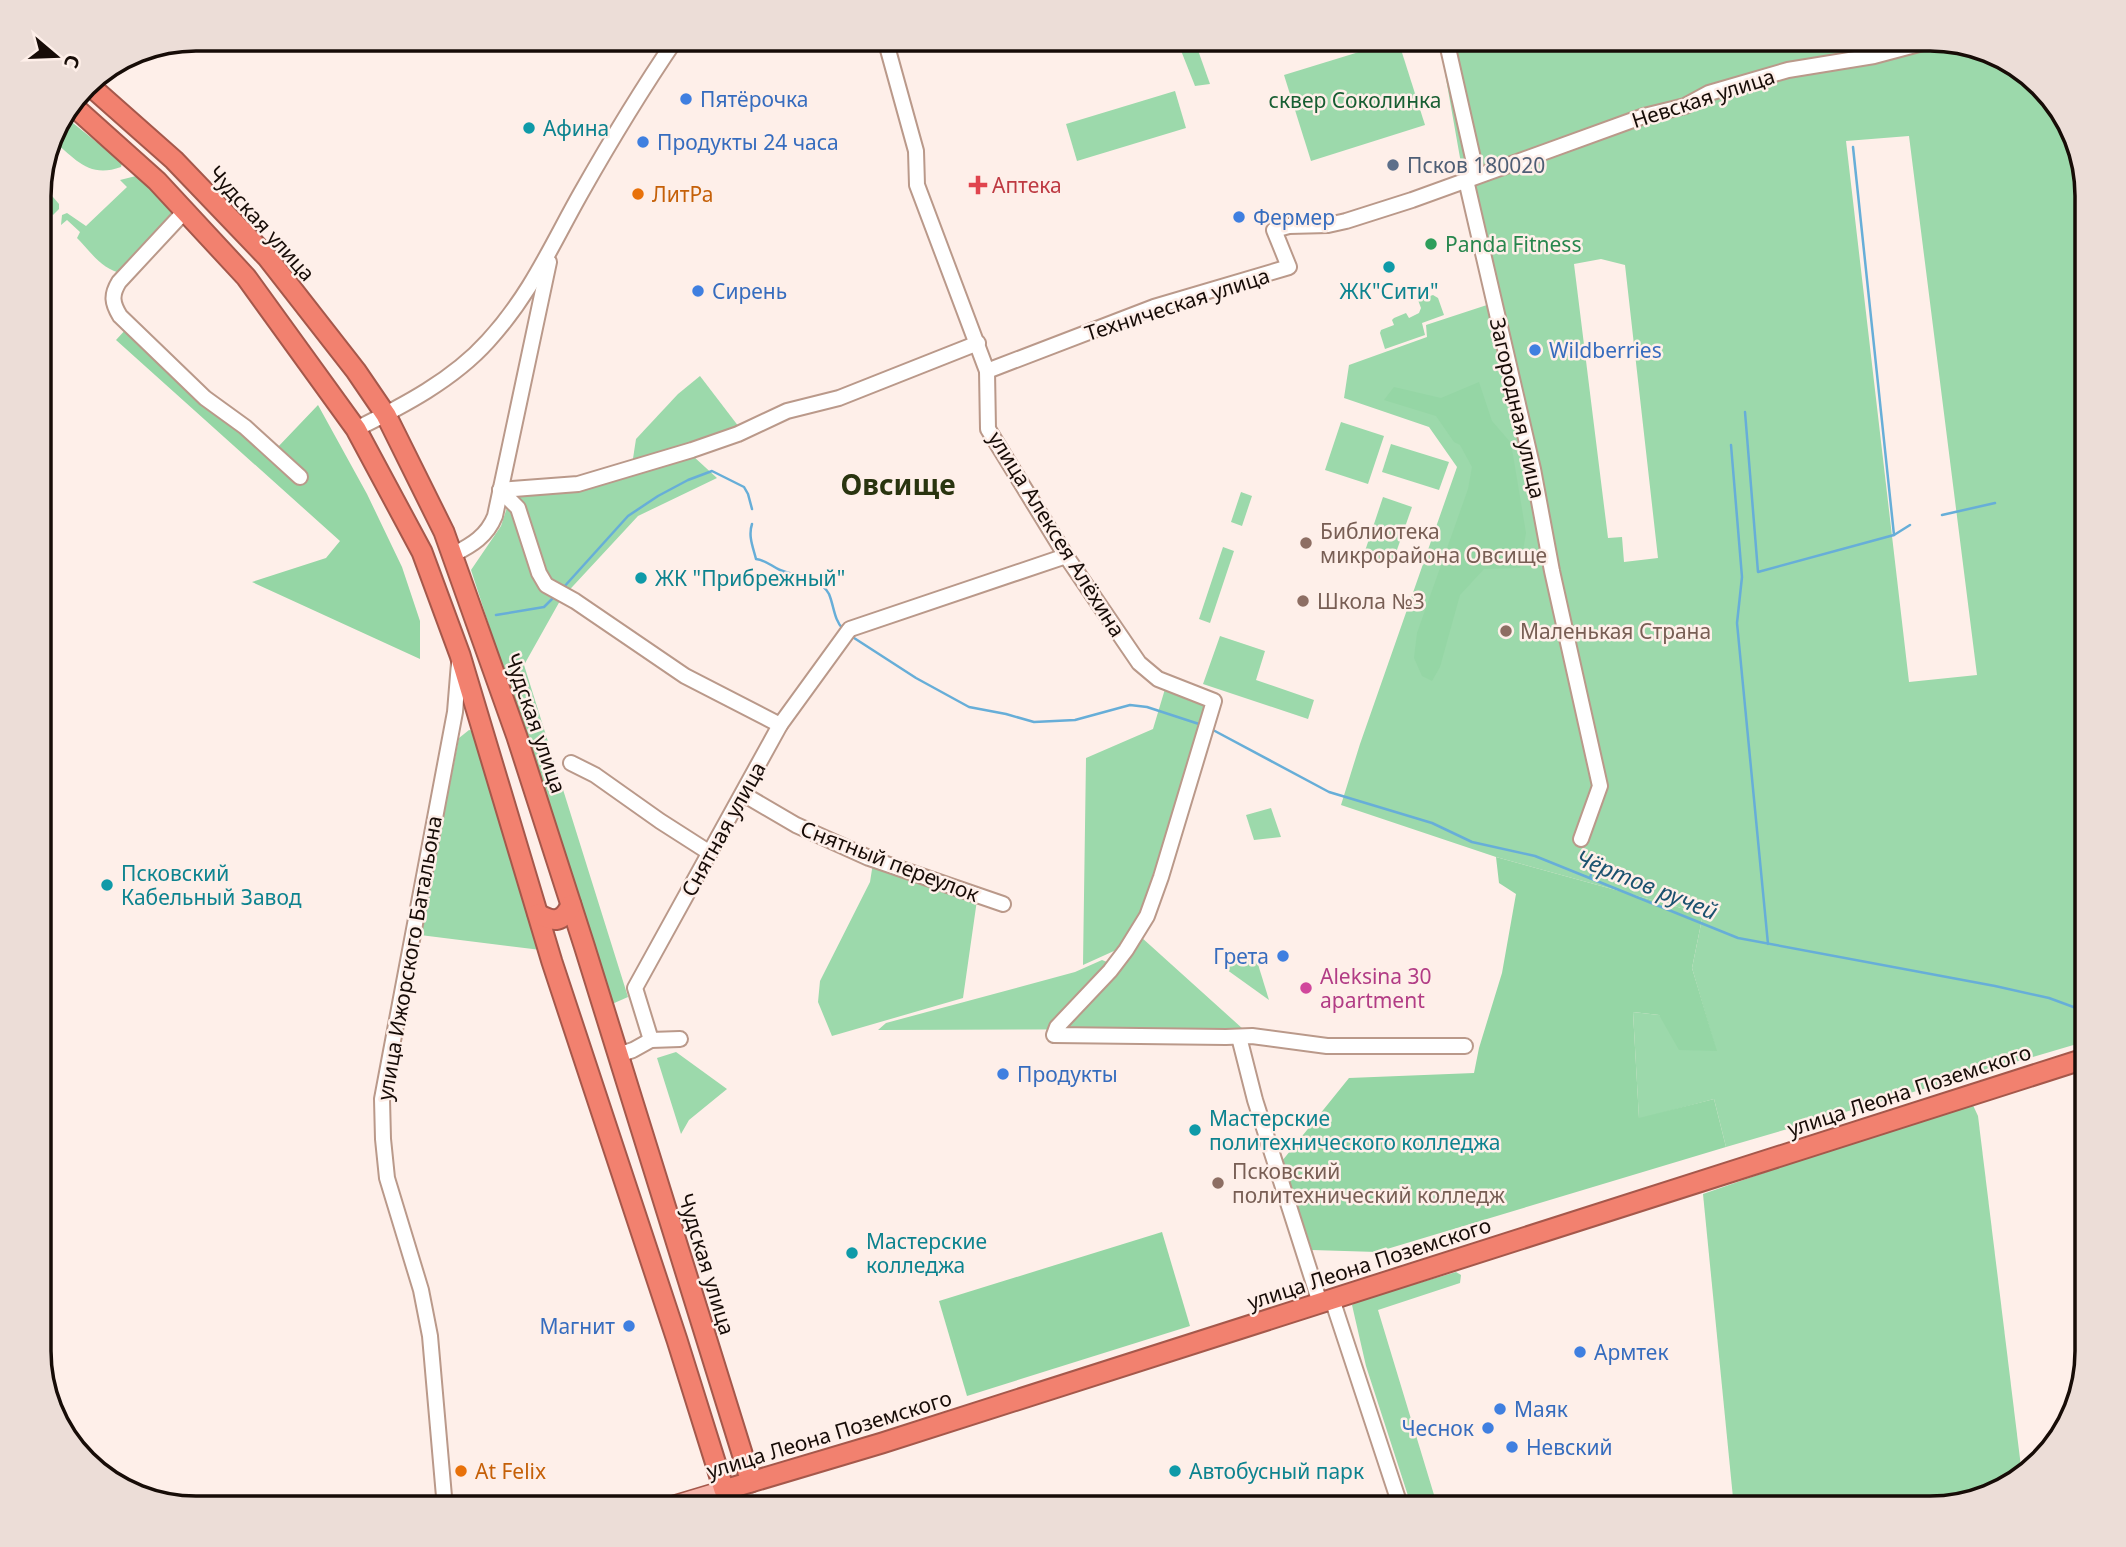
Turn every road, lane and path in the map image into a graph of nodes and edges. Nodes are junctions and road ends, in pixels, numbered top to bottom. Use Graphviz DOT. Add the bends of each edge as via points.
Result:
graph roads {
  1 [pos="668,51"];
  2 [pos="889,51"];
  3 [pos="1448,51"];
  4 [pos="1893,51"];
  5 [pos="96,91"];
  6 [pos="78,111"];
  7 [pos="1472,178"];
  8 [pos="185,211"];
  9 [pos="553,247"];
  10 [pos="978,343"];
  11 [pos="987,370"];
  12 [pos="386,415"];
  13 [pos="356,429"];
  14 [pos="300,477"];
  15 [pos="500,490"];
  16 [pos="454,554"];
  17 [pos="1066,556"];
  18 [pos="460,655"];
  19 [pos="780,725"];
  20 [pos="571,763"];
  21 [pos="743,794"];
  22 [pos="1581,839"];
  23 [pos="710,853"];
  24 [pos="1003,904"];
  25 [pos="571,905"];
  26 [pos="538,914"];
  27 [pos="584,945"];
  28 [pos="552,962"];
  29 [pos="1239,1037"];
  30 [pos="680,1039"];
  31 [pos="651,1040"];
  32 [pos="1465,1046"];
  33 [pos="618,1055"];
  34 [pos="2075,1062"];
  35 [pos="1326,1301"];
  36 [pos="751,1482"];
  37 [pos="444,1496"];
  38 [pos="727,1496"];
  39 [pos="732,1496"];
  40 [pos="1397,1496"];
  1 -- 9 [label="street" via="605,151"];
  2 -- 10 [label="street, улица Алексея Алёхина" via="916,151 918,184"];
  3 -- 7 [label="street, Загородная улица"];
  4 -- 7 [label="street, Невская улица" via="1788,70 1709,93 1685,106 1644,116"];
  5 -- 12 [label="highway, Чудская улица" via="174,160 267,257"];
  6 -- 8 [label="highway"];
  7 -- 11 [label="street, Техническая улица" via="1346,221 1274,230 1289,267 1154,307"];
  7 -- 22 [label="street, Загородная улица" via="1600,786"];
  8 -- 13 [label="highway" via="246,276"];
  8 -- 14 [label="street" via="119,282 112,296 114,306 196,389"];
  9 -- 12 [label="street" via="514,311 487,342 464,364"];
  9 -- 15 [label="street"];
  10 -- 11 [label="street, улица Алексея Алёхина"];
  10 -- 15 [label="street" via="692,450 578,484"];
  11 -- 17 [label="street, улица Алексея Алёхина" via="988,429"];
  12 -- 13 [label="street"];
  12 -- 16 [label="highway, Чудская улица"];
  13 -- 18 [label="highway" via="422,552"];
  15 -- 16 [label="street" via="491,526"];
  15 -- 19 [label="street" via="519,508 546,585 685,676"];
  16 -- 25 [label="highway, Чудская улица"];
  17 -- 19 [label="street, Снятная улица" via="850,630"];
  17 -- 29 [label="street, улица Алексея Алёхина" via="1139,663 1158,679 1214,701 1147,916 1110,971 1054,1035"];
  18 -- 26 [label="highway"];
  18 -- 37 [label="street, улица Ижорского Батальона" via="455,712 382,1099 387,1178 430,1336"];
  19 -- 21 [label="street, Снятная улица"];
  20 -- 23 [label="street"];
  21 -- 23 [label="street, Снятная улица"];
  21 -- 24 [label="street, Снятный переулок" via="796,825 869,858"];
  23 -- 31 [label="street, Снятная улица" via="635,988"];
  25 -- 26 [label="highway" via="558,920"];
  25 -- 27 [label="highway, Чудская улица"];
  26 -- 28 [label="highway"];
  27 -- 28 [label="highway" via="573,942 555,947"];
  27 -- 33 [label="highway, Чудская улица"];
  28 -- 38 [label="highway"];
  29 -- 32 [label="street" via="1327,1046"];
  29 -- 35 [label="street" via="1255,1100"];
  30 -- 31 [label="street"];
  31 -- 33 [label="street"];
  33 -- 36 [label="highway, Чудская улица"];
  34 -- 35 [label="highway, улица Леона Поземского"];
  35 -- 36 [label="highway, улица Леона Поземского"];
  35 -- 40 [label="street"];
  36 -- 39 [label="highway, улица Леона Поземского"];
}
